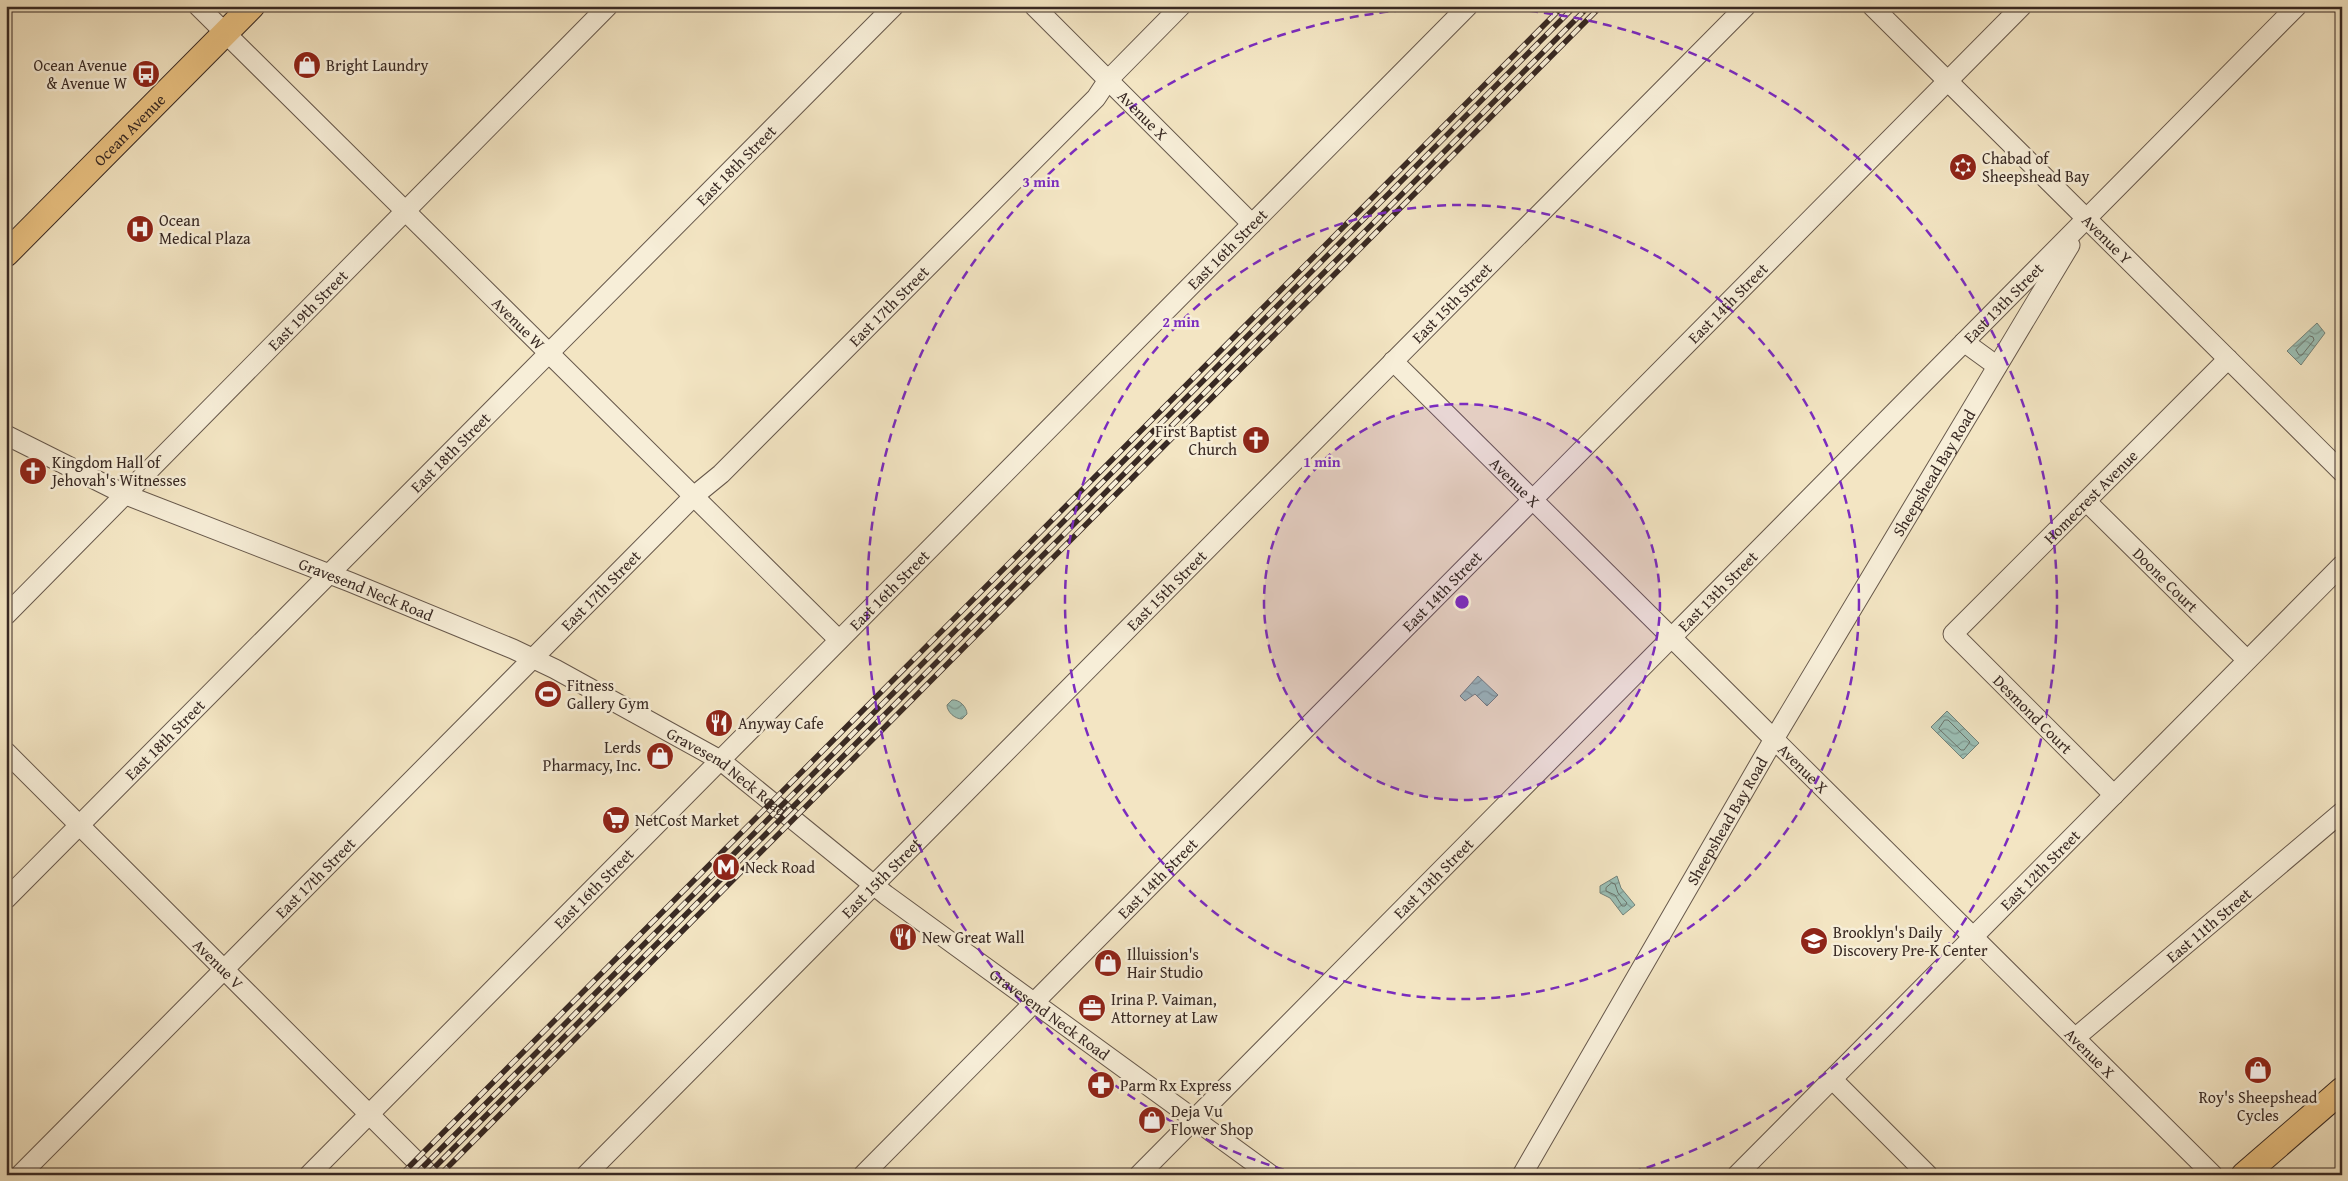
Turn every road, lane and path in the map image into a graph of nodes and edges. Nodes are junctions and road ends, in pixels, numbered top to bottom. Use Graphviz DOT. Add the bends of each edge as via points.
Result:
graph roads {
  1 [pos="198,6"];
  2 [pos="252,6"];
  3 [pos="608,6"];
  4 [pos="894,6"];
  5 [pos="1034,6"];
  6 [pos="1181,6"];
  7 [pos="1468,6"];
  8 [pos="1746,6"];
  9 [pos="1872,6"];
  10 [pos="2022,6"];
  11 [pos="2297,6"];
  12 [pos="225,33"];
  13 [pos="1108,80"];
  14 [pos="1948,81"];
  15 [pos="407,212"];
  16 [pos="2086,218"];
  17 [pos="1252,224"];
  18 [pos="6,254"];
  19 [pos="1964,342"];
  20 [pos="549,353"];
  21 [pos="2228,358"];
  22 [pos="1393,361"];
  23 [pos="1997,366"];
  24 [pos="6,435"];
  25 [pos="2342,472"];
  26 [pos="126,495"];
  27 [pos="694,496"];
  28 [pos="1533,500"];
  29 [pos="2086,500"];
  30 [pos="2342,565"];
  31 [pos="330,575"];
  32 [pos="6,615"];
  33 [pos="1953,634"];
  34 [pos="1672,638"];
  35 [pos="839,640"];
  36 [pos="533,658"];
  37 [pos="2247,660"];
  38 [pos="1774,739"];
  39 [pos="6,752"];
  40 [pos="720,760"];
  41 [pos="2114,794"];
  42 [pos="2342,812"];
  43 [pos="80,825"];
  44 [pos="874,884"];
  45 [pos="6,900"];
  46 [pos="1973,936"];
  47 [pos="225,968"];
  48 [pos="1034,1002"];
  49 [pos="2075,1038"];
  50 [pos="1832,1079"];
  51 [pos="2342,1090"];
  52 [pos="370,1114"];
  53 [pos="1194,1119"];
  54 [pos="20,1175"];
  55 [pos="309,1175"];
  56 [pos="430,1175"];
  57 [pos="586,1175"];
  58 [pos="862,1175"];
  59 [pos="1139,1175"];
  60 [pos="1271,1175"];
  61 [pos="1522,1175"];
  62 [pos="1737,1175"];
  63 [pos="1928,1175"];
  64 [pos="2213,1175"];
  65 [pos="2244,1175"];
  1 -- 12 [label="street, Avenue W"];
  2 -- 12 [label="main road, Ocean Avenue"];
  3 -- 15 [label="street, East 19th Street"];
  4 -- 20 [label="street, East 18th Street"];
  5 -- 13 [label="street, Avenue X"];
  6 -- 13 [label="street, East 17th Street"];
  7 -- 17 [label="street, East 16th Street"];
  8 -- 22 [label="street, East 15th Street"];
  9 -- 14 [label="street, Avenue Y"];
  10 -- 14 [label="street, East 14th Street"];
  11 -- 16 [label="street, East 13th Street"];
  12 -- 15 [label="street, Avenue W"];
  12 -- 18 [label="main road, Ocean Avenue"];
  13 -- 17 [label="street, Avenue X"];
  13 -- 27 [label="street, East 17th Street" via="1096,98 721,474"];
  14 -- 16 [label="street, Avenue Y"];
  14 -- 28 [label="street, East 14th Street"];
  15 -- 20 [label="street, Avenue W"];
  15 -- 26 [label="street, East 19th Street"];
  16 -- 19 [label="street, East 13th Street"];
  16 -- 21 [label="street, Avenue Y"];
  16 -- 23 [label="street, Sheepshead Bay Road"];
  17 -- 35 [label="street, East 16th Street"];
  19 -- 23 [label="street"];
  19 -- 34 [label="street, East 13th Street"];
  20 -- 27 [label="street, Avenue W"];
  20 -- 31 [label="street, East 18th Street"];
  21 -- 25 [label="street, Avenue Y"];
  21 -- 29 [label="street, Homecrest Avenue"];
  22 -- 28 [label="street, Avenue X"];
  22 -- 44 [label="street, East 15th Street"];
  23 -- 38 [label="street, Sheepshead Bay Road"];
  24 -- 26 [label="street, Gravesend Neck Road"];
  26 -- 31 [label="street, Gravesend Neck Road"];
  26 -- 32 [label="street, East 19th Street"];
  27 -- 35 [label="street, Avenue W"];
  27 -- 36 [label="street, East 17th Street"];
  28 -- 34 [label="street, Avenue X"];
  28 -- 48 [label="street, East 14th Street"];
  29 -- 33 [label="street, Homecrest Avenue"];
  29 -- 37 [label="street, Doone Court"];
  30 -- 37 [label="street, East 12th Street"];
  31 -- 36 [label="street, Gravesend Neck Road"];
  31 -- 43 [label="street, East 18th Street"];
  33 -- 41 [label="street, Desmond Court"];
  34 -- 38 [label="street, Avenue X"];
  34 -- 53 [label="street, East 13th Street"];
  35 -- 40 [label="street, East 16th Street"];
  36 -- 40 [label="street, Gravesend Neck Road"];
  36 -- 47 [label="street, East 17th Street"];
  37 -- 41 [label="street, East 12th Street"];
  38 -- 46 [label="street, Avenue X"];
  38 -- 61 [label="street, Sheepshead Bay Road"];
  39 -- 43 [label="street, Avenue V"];
  40 -- 44 [label="street, Gravesend Neck Road"];
  40 -- 52 [label="street, East 16th Street"];
  41 -- 46 [label="street, East 12th Street"];
  42 -- 49 [label="street, East 11th Street"];
  43 -- 45 [label="street, East 18th Street"];
  43 -- 47 [label="street, Avenue V"];
  44 -- 48 [label="street, Gravesend Neck Road"];
  44 -- 57 [label="street, East 15th Street"];
  46 -- 49 [label="street, Avenue X"];
  46 -- 50 [label="street, East 12th Street"];
  47 -- 52 [label="street, Avenue V"];
  47 -- 54 [label="street, East 17th Street"];
  48 -- 53 [label="street, Gravesend Neck Road"];
  48 -- 58 [label="street, East 14th Street"];
  49 -- 64 [label="street, Avenue X"];
  50 -- 62 [label="street, East 12th Street"];
  50 -- 63 [label="street"];
  51 -- 65 [label="main road"];
  52 -- 55 [label="street, East 16th Street"];
  52 -- 56 [label="street, Avenue V"];
  53 -- 59 [label="street, East 13th Street"];
  53 -- 60 [label="street, Gravesend Neck Road"];
}
